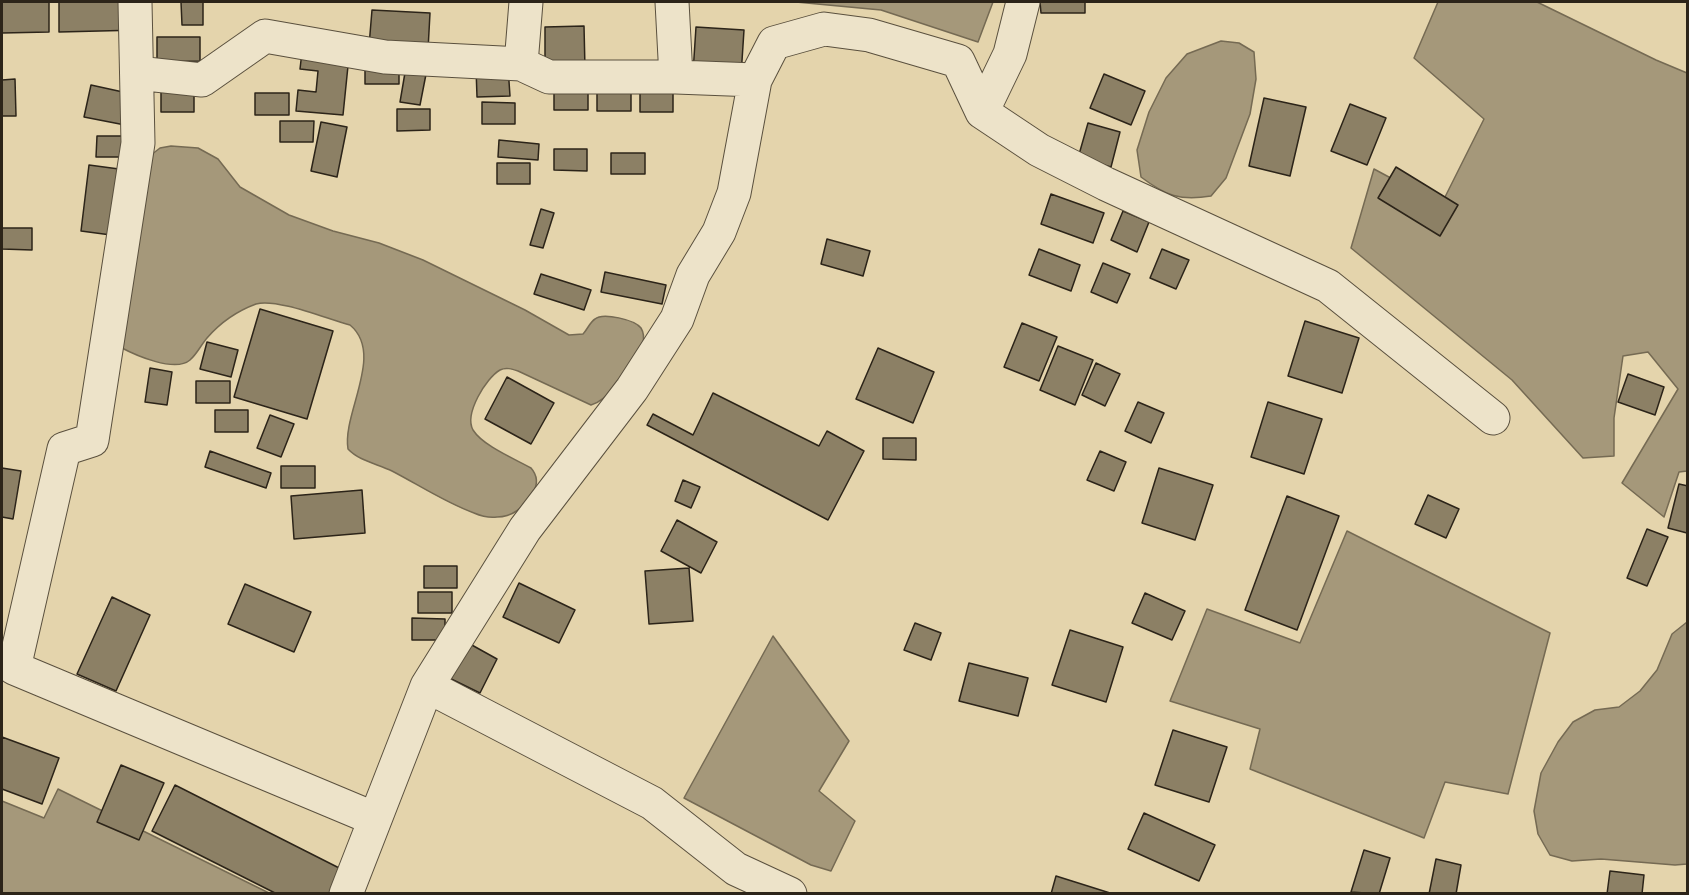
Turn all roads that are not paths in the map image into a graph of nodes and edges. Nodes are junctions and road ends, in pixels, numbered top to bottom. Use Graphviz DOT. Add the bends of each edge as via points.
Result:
graph roads {
  1 [pos="135,2"];
  2 [pos="526,2"];
  3 [pos="672,2"];
  4 [pos="1023,2"];
  5 [pos="521,64"];
  6 [pos="137,73"];
  7 [pos="676,78"];
  8 [pos="755,80"];
  9 [pos="982,112"];
  10 [pos="1493,418"];
  11 [pos="427,686"];
  12 [pos="375,819"];
  13 [pos="733,881"];
  14 [pos="346,894"];
  15 [pos="790,894"];
  1 -- 6 [label="street"];
  2 -- 5 [label="street"];
  3 -- 7 [label="street"];
  4 -- 9 [label="street" via="1010,54"];
  5 -- 6 [label="street" via="385,57 265,36 202,80"];
  5 -- 7 [label="street" via="549,77"];
  6 -- 12 [label="street" via="138,143 92,440 64,449 14,668"];
  7 -- 8 [label="street"];
  8 -- 9 [label="street" via="774,43 824,29 869,35 958,62"];
  8 -- 11 [label="street" via="734,193 719,232 693,275 677,319 632,389 525,529"];
  9 -- 10 [label="street" via="1039,150 1096,179 1328,286"];
  11 -- 12 [label="street"];
  11 -- 13 [label="street" via="652,803"];
  12 -- 14 [label="street"];
  13 -- 15 [label="street"];
}
